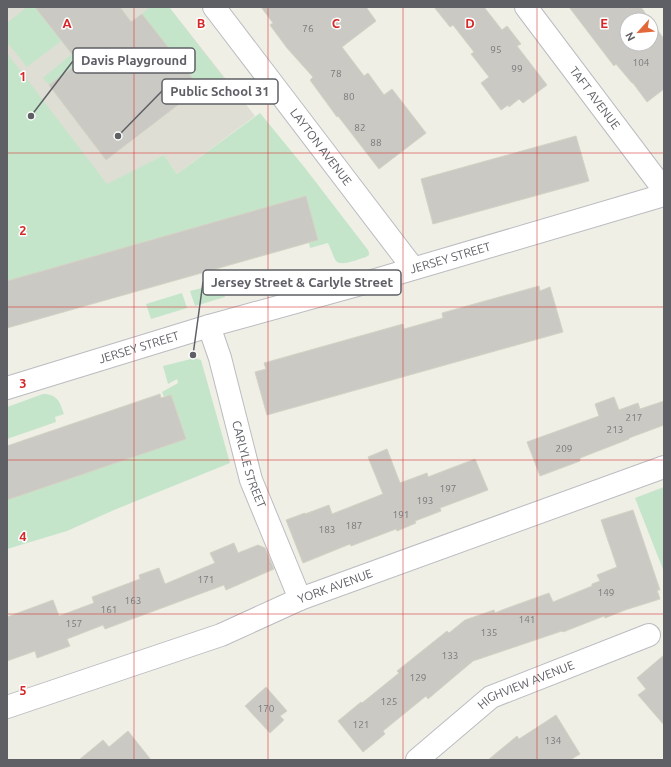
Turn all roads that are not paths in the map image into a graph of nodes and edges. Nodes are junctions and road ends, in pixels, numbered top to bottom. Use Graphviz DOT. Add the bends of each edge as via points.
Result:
graph roads {
  1 [pos="214,7"];
  2 [pos="526,7"];
  3 [pos="664,190"];
  4 [pos="664,195"];
  5 [pos="413,268"];
  6 [pos="209,326"];
  7 [pos="7,388"];
  8 [pos="664,467"];
  9 [pos="300,599"];
  10 [pos="649,635"];
  11 [pos="7,707"];
  12 [pos="417,760"];
  1 -- 5 [label="street, LAYTON AVENUE"];
  2 -- 3 [label="street, TAFT AVENUE"];
  4 -- 5 [label="street, JERSEY STREET"];
  5 -- 6 [label="street, JERSEY STREET"];
  6 -- 7 [label="street, JERSEY STREET"];
  6 -- 9 [label="street, CARLYLE STREET" via="220,358 251,480"];
  8 -- 9 [label="street, YORK AVENUE"];
  9 -- 11 [label="street, YORK AVENUE" via="221,635"];
  10 -- 12 [label="street, HIGHVIEW AVENUE" via="491,697"];
}
